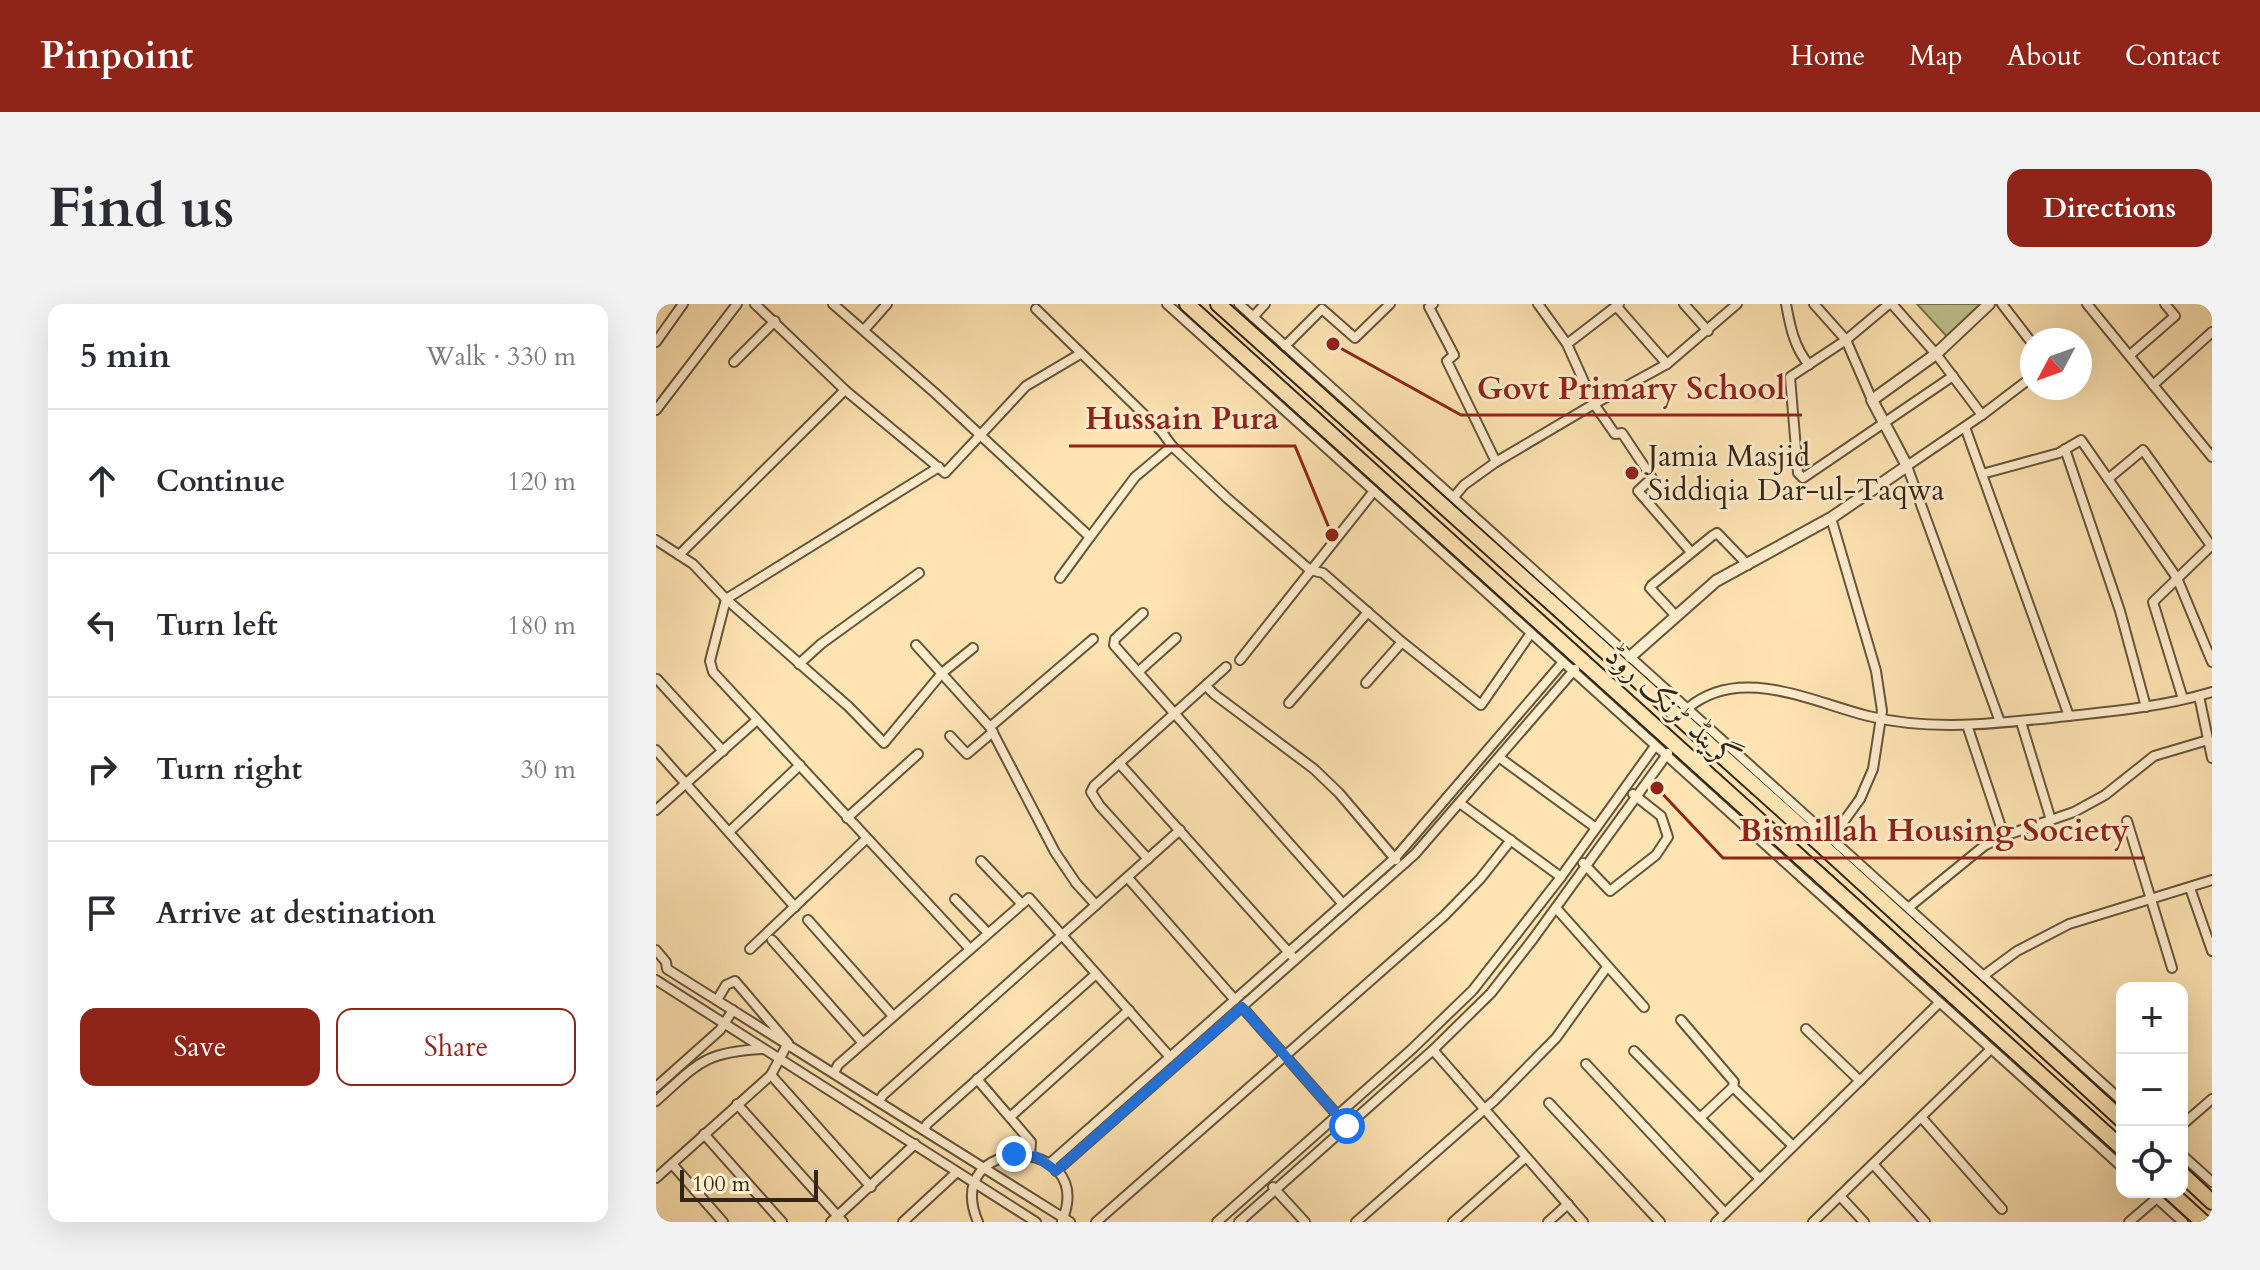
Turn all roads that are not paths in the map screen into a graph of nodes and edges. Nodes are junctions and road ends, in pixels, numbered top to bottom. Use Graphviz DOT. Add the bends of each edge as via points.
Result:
graph roads {
  1 [pos="683,304"];
  2 [pos="737,304"];
  3 [pos="755,304"];
  4 [pos="833,304"];
  5 [pos="887,304"];
  6 [pos="1167,304"];
  7 [pos="1187,304"];
  8 [pos="1218,304"];
  9 [pos="1239,304"];
  10 [pos="1265,304"];
  11 [pos="1390,304"];
  12 [pos="1538,304"];
  13 [pos="1684,304"];
  14 [pos="1737,304"];
  15 [pos="1786,304"];
  16 [pos="1890,304"];
  17 [pos="1989,304"];
  18 [pos="2002,304"];
  19 [pos="2087,304"];
  20 [pos="2165,304"];
  21 [pos="1429,305"];
  22 [pos="1618,305"];
  23 [pos="1818,305"];
  24 [pos="1036,309"];
  25 [pos="1253,317"];
  26 [pos="775,321"];
  27 [pos="2020,328"];
  28 [pos="864,330"];
  29 [pos="1708,331"];
  30 [pos="2212,332"];
  31 [pos="1846,340"];
  32 [pos="656,342"];
  33 [pos="1567,344"];
  34 [pos="1080,354"];
  35 [pos="1936,354"];
  36 [pos="2130,355"];
  37 [pos="1290,357"];
  38 [pos="734,362"];
  39 [pos="1667,364"];
  40 [pos="1809,365"];
  41 [pos="1953,376"];
  42 [pos="1258,377"];
  43 [pos="1275,382"];
  44 [pos="2153,385"];
  45 [pos="2020,386"];
  46 [pos="845,390"];
  47 [pos="1872,400"];
  48 [pos="1594,404"];
  49 [pos="656,410"];
  50 [pos="1982,415"];
  51 [pos="1885,423"];
  52 [pos="1965,427"];
  53 [pos="980,435"];
  54 [pos="1172,446"];
  55 [pos="2065,449"];
  56 [pos="2212,457"];
  57 [pos="1496,462"];
  58 [pos="1907,466"];
  59 [pos="939,467"];
  60 [pos="1982,474"];
  61 [pos="2108,479"];
  62 [pos="1374,491"];
  63 [pos="1454,497"];
  64 [pos="1831,518"];
  65 [pos="1090,537"];
  66 [pos="656,540"];
  67 [pos="2212,546"];
  68 [pos="1691,552"];
  69 [pos="679,555"];
  70 [pos="1748,565"];
  71 [pos="1310,570"];
  72 [pos="919,573"];
  73 [pos="1060,578"];
  74 [pos="2177,578"];
  75 [pos="726,599"];
  76 [pos="1368,612"];
  77 [pos="1143,613"];
  78 [pos="1675,615"];
  79 [pos="1531,633"];
  80 [pos="1176,638"];
  81 [pos="1093,639"];
  82 [pos="1402,642"];
  83 [pos="916,645"];
  84 [pos="973,648"];
  85 [pos="1630,657"];
  86 [pos="1240,660"];
  87 [pos="1563,662"];
  88 [pos="2212,662"];
  89 [pos="799,664"];
  90 [pos="1577,666"];
  91 [pos="1226,667"];
  92 [pos="1138,672"];
  93 [pos="942,673"];
  94 [pos="657,679"];
  95 [pos="1366,683"];
  96 [pos="1206,686"];
  97 [pos="2212,692"];
  98 [pos="2199,696"];
  99 [pos="2183,699"];
  100 [pos="1289,703"];
  101 [pos="2146,707"];
  102 [pos="1688,708"];
  103 [pos="1174,714"];
  104 [pos="2069,716"];
  105 [pos="1881,719"];
  106 [pos="757,720"];
  107 [pos="2000,722"];
  108 [pos="2021,722"];
  109 [pos="1967,725"];
  110 [pos="991,729"];
  111 [pos="950,736"];
  112 [pos="2208,740"];
  113 [pos="1655,746"];
  114 [pos="656,750"];
  115 [pos="1670,750"];
  116 [pos="723,751"];
  117 [pos="918,754"];
  118 [pos="1500,758"];
  119 [pos="2212,758"];
  120 [pos="1119,763"];
  121 [pos="800,765"];
  122 [pos="686,784"];
  123 [pos="1626,788"];
  124 [pos="1637,796"];
  125 [pos="1461,804"];
  126 [pos="656,810"];
  127 [pos="847,818"];
  128 [pos="2051,820"];
  129 [pos="2127,821"];
  130 [pos="1596,828"];
  131 [pos="1180,830"];
  132 [pos="729,832"];
  133 [pos="2004,836"];
  134 [pos="1779,837"];
  135 [pos="866,839"];
  136 [pos="1511,840"];
  137 [pos="1825,841"];
  138 [pos="1768,849"];
  139 [pos="1575,857"];
  140 [pos="1395,858"];
  141 [pos="1148,859"];
  142 [pos="1804,859"];
  143 [pos="981,861"];
  144 [pos="1587,865"];
  145 [pos="1402,866"];
  146 [pos="1561,877"];
  147 [pos="1128,878"];
  148 [pos="2212,880"];
  149 [pos="2190,888"];
  150 [pos="955,899"];
  151 [pos="2151,901"];
  152 [pos="1021,903"];
  153 [pos="1343,904"];
  154 [pos="1096,905"];
  155 [pos="795,907"];
  156 [pos="1556,908"];
  157 [pos="1908,908"];
  158 [pos="808,920"];
  159 [pos="1877,926"];
  160 [pos="988,933"];
  161 [pos="1063,935"];
  162 [pos="1866,937"];
  163 [pos="772,940"];
  164 [pos="750,949"];
  165 [pos="970,949"];
  166 [pos="656,950"];
  167 [pos="2212,951"];
  168 [pos="1292,957"];
  169 [pos="1607,967"];
  170 [pos="2172,968"];
  171 [pos="667,969"];
  172 [pos="1096,974"];
  173 [pos="1983,976"];
  174 [pos="657,981"];
  175 [pos="717,1000"];
  176 [pos="1939,1003"];
  177 [pos="1238,1004"];
  178 [pos="1644,1007"];
  179 [pos="733,1010"];
  180 [pos="1129,1010"];
  181 [pos="893,1016"];
  182 [pos="1681,1020"];
  183 [pos="724,1025"];
  184 [pos="1806,1029"];
  185 [pos="1207,1032"];
  186 [pos="788,1043"];
  187 [pos="863,1043"];
  188 [pos="700,1049"];
  189 [pos="763,1049"];
  190 [pos="1991,1049"];
  191 [pos="1433,1050"];
  192 [pos="1634,1051"];
  193 [pos="1170,1057"];
  194 [pos="1285,1057"];
  195 [pos="707,1058"];
  196 [pos="779,1058"];
  197 [pos="1586,1064"];
  198 [pos="834,1073"];
  199 [pos="771,1075"];
  200 [pos="977,1079"];
  201 [pos="1860,1081"];
  202 [pos="658,1086"];
  203 [pos="1733,1087"];
  204 [pos="1131,1092"];
  205 [pos="666,1093"];
  206 [pos="2116,1096"];
  207 [pos="2212,1099"];
  208 [pos="1137,1100"];
  209 [pos="656,1101"];
  210 [pos="879,1101"];
  211 [pos="1549,1103"];
  212 [pos="737,1104"];
  213 [pos="1484,1109"];
  214 [pos="2116,1114"];
  215 [pos="1338,1115"];
  216 [pos="1010,1117"];
  217 [pos="1921,1117"];
  218 [pos="1700,1118"];
  219 [pos="2188,1120"];
  220 [pos="1347,1126"];
  221 [pos="924,1130"];
  222 [pos="704,1134"];
  223 [pos="2116,1143"];
  224 [pos="915,1144"];
  225 [pos="1793,1146"];
  226 [pos="1030,1155"];
  227 [pos="1526,1157"];
  228 [pos="2188,1160"];
  229 [pos="2116,1162"];
  230 [pos="672,1164"];
  231 [pos="1873,1164"];
  232 [pos="1052,1167"];
  233 [pos="985,1168"];
  234 [pos="957,1172"];
  235 [pos="656,1178"];
  236 [pos="1266,1179"];
  237 [pos="1760,1179"];
  238 [pos="2188,1180"];
  239 [pos="2212,1182"];
  240 [pos="976,1184"];
  241 [pos="871,1187"];
  242 [pos="1276,1189"];
  243 [pos="1840,1196"];
  244 [pos="2155,1198"];
  245 [pos="2162,1198"];
  246 [pos="2165,1198"];
  247 [pos="2212,1202"];
  248 [pos="1568,1204"];
  249 [pos="2002,1209"];
  250 [pos="1725,1213"];
  251 [pos="837,1220"];
  252 [pos="906,1221"];
  253 [pos="1065,1221"];
  254 [pos="723,1222"];
  255 [pos="782,1222"];
  256 [pos="978,1222"];
  257 [pos="1036,1222"];
  258 [pos="1096,1222"];
  259 [pos="1217,1222"];
  260 [pos="1239,1222"];
  261 [pos="1305,1222"];
  262 [pos="1356,1222"];
  263 [pos="1453,1222"];
  264 [pos="1548,1222"];
  265 [pos="1583,1222"];
  266 [pos="1660,1222"];
  267 [pos="1716,1222"];
  268 [pos="1813,1222"];
  269 [pos="1864,1222"];
  270 [pos="1925,1222"];
  271 [pos="2129,1222"];
  272 [pos="2183,1222"];
  273 [pos="2203,1222"];
  1 -- 32 [label="street"];
  2 -- 49 [label="street"];
  3 -- 26 [label="street"];
  4 -- 28 [label="street"];
  5 -- 28 [label="street"];
  6 -- 42 [label="street"];
  7 -- 42 [label="highway, گرینڈ ٹرنک روڈ"];
  8 -- 37 [label="highway, گرینڈ ٹرنک روڈ"];
  9 -- 25 [label="street"];
  10 -- 25 [label="street"];
  11 -- 37 [label="street" via="1355,338 1322,309"];
  12 -- 33 [label="street"];
  13 -- 29 [label="street"];
  14 -- 29 [label="street"];
  15 -- 40 [label="street" via="1792,333"];
  16 -- 31 [label="street"];
  16 -- 35 [label="street"];
  17 -- 35 [label="street"];
  18 -- 27 [label="street"];
  19 -- 36 [label="street"];
  20 -- 36 [label="street" via="2175,316"];
  21 -- 57 [label="street" via="1454,355 1447,361"];
  22 -- 33 [label="street"];
  22 -- 39 [label="street"];
  23 -- 31 [label="street"];
  24 -- 34 [label="street"];
  25 -- 37 [label="street"];
  26 -- 38 [label="street"];
  26 -- 46 [label="street"];
  28 -- 53 [label="street"];
  29 -- 39 [label="street"];
  30 -- 44 [label="street"];
  31 -- 40 [label="street"];
  31 -- 47 [label="street"];
  33 -- 48 [label="street"];
  34 -- 53 [label="street" via="1026,386"];
  34 -- 54 [label="street"];
  35 -- 41 [label="street"];
  35 -- 47 [label="street"];
  36 -- 44 [label="street"];
  37 -- 43 [label="highway"];
  37 -- 63 [label="street"];
  37 -- 137 [label="highway, گرینڈ ٹرنک روڈ"];
  39 -- 48 [label="street"];
  40 -- 51 [label="street" via="1790,377 1798,473 1803,478"];
  41 -- 50 [label="street"];
  41 -- 51 [label="street"];
  42 -- 43 [label="highway, گرینڈ ٹرنک روڈ"];
  42 -- 62 [label="street"];
  43 -- 90 [label="highway, گرینڈ ٹرنک روڈ"];
  44 -- 56 [label="street"];
  45 -- 50 [label="street"];
  46 -- 59 [label="street"];
  46 -- 69 [label="street"];
  47 -- 51 [label="street"];
  48 -- 57 [label="street"];
  48 -- 68 [label="street" via="1615,434 1622,433 1652,478 1638,491"];
  50 -- 52 [label="street"];
  51 -- 58 [label="street"];
  52 -- 58 [label="street"];
  52 -- 60 [label="street"];
  53 -- 59 [label="street" via="945,473"];
  53 -- 65 [label="street"];
  54 -- 65 [label="street" via="1135,477"];
  54 -- 71 [label="street"];
  55 -- 60 [label="street"];
  55 -- 61 [label="street" via="2081,440"];
  55 -- 101 [label="street"];
  57 -- 63 [label="street"];
  58 -- 64 [label="street"];
  58 -- 107 [label="street"];
  59 -- 75 [label="street"];
  60 -- 104 [label="street"];
  61 -- 67 [label="street" via="2143,450"];
  61 -- 74 [label="street"];
  62 -- 71 [label="street"];
  62 -- 79 [label="street"];
  63 -- 85 [label="street"];
  64 -- 70 [label="street"];
  64 -- 105 [label="street" via="1876,671"];
  65 -- 73 [label="street"];
  66 -- 69 [label="street"];
  67 -- 74 [label="street"];
  68 -- 70 [label="street" via="1717,533"];
  68 -- 78 [label="street" via="1650,588"];
  69 -- 75 [label="street"];
  70 -- 78 [label="street" via="1716,581"];
  71 -- 76 [label="street" via="1323,573"];
  71 -- 86 [label="street"];
  72 -- 89 [label="street"];
  74 -- 88 [label="street"];
  74 -- 99 [label="street" via="2153,602"];
  75 -- 89 [label="street"];
  75 -- 106 [label="street" via="711,667"];
  76 -- 82 [label="street"];
  76 -- 100 [label="street"];
  77 -- 92 [label="street" via="1113,642"];
  78 -- 85 [label="street"];
  79 -- 82 [label="street" via="1481,705"];
  79 -- 87 [label="street"];
  80 -- 92 [label="street"];
  81 -- 110 [label="street"];
  82 -- 95 [label="street"];
  83 -- 93 [label="street"];
  84 -- 93 [label="street"];
  85 -- 102 [label="street"];
  87 -- 90 [label="street"];
  87 -- 140 [label="street"];
  89 -- 93 [label="street" via="884,743"];
  90 -- 113 [label="street"];
  90 -- 115 [label="highway, گرینڈ ٹرنک روڈ"];
  90 -- 118 [label="street"];
  91 -- 96 [label="street"];
  92 -- 103 [label="street"];
  93 -- 110 [label="street"];
  94 -- 116 [label="street"];
  96 -- 103 [label="street"];
  96 -- 140 [label="street" via="1314,769"];
  97 -- 98 [label="street"];
  98 -- 99 [label="street"];
  98 -- 112 [label="street"];
  99 -- 101 [label="street"];
  101 -- 104 [label="street"];
  102 -- 105 [label="street" via="1711,693 1769,689"];
  102 -- 137 [label="street"];
  103 -- 120 [label="street"];
  103 -- 153 [label="street"];
  104 -- 108 [label="street"];
  105 -- 109 [label="street"];
  105 -- 137 [label="street" via="1873,769 1860,799"];
  106 -- 116 [label="street"];
  106 -- 121 [label="street"];
  107 -- 108 [label="street"];
  107 -- 109 [label="street"];
  108 -- 128 [label="street"];
  109 -- 133 [label="street"];
  110 -- 111 [label="street" via="967,754"];
  110 -- 154 [label="street" via="1055,852"];
  112 -- 119 [label="street"];
  112 -- 128 [label="street" via="2146,760 2105,795"];
  113 -- 115 [label="street"];
  113 -- 123 [label="street"];
  114 -- 122 [label="street"];
  115 -- 124 [label="street"];
  115 -- 134 [label="highway, گرینڈ ٹرنک روڈ"];
  115 -- 138 [label="street"];
  116 -- 122 [label="street"];
  117 -- 127 [label="street"];
  118 -- 125 [label="street"];
  118 -- 130 [label="street"];
  120 -- 131 [label="street"];
  120 -- 141 [label="street" via="1091,792"];
  121 -- 127 [label="street"];
  121 -- 132 [label="street"];
  122 -- 126 [label="street"];
  122 -- 132 [label="street"];
  123 -- 124 [label="street"];
  123 -- 130 [label="street"];
  124 -- 144 [label="street"];
  124 -- 144 [label="street" via="1664,821 1668,837 1663,849 1610,891"];
  125 -- 136 [label="street"];
  125 -- 145 [label="street"];
  127 -- 135 [label="street"];
  128 -- 133 [label="street"];
  129 -- 151 [label="street"];
  130 -- 139 [label="street"];
  131 -- 141 [label="street"];
  131 -- 168 [label="street"];
  132 -- 155 [label="street"];
  133 -- 157 [label="street"];
  134 -- 138 [label="street"];
  134 -- 142 [label="highway, گرینڈ ٹرنک روڈ"];
  135 -- 155 [label="street"];
  135 -- 165 [label="street"];
  136 -- 146 [label="street"];
  136 -- 194 [label="street" via="1462,900"];
  137 -- 142 [label="highway"];
  137 -- 157 [label="street"];
  137 -- 214 [label="highway, گرینڈ ٹرنک روڈ"];
  138 -- 162 [label="street"];
  139 -- 144 [label="street"];
  139 -- 146 [label="street"];
  140 -- 145 [label="street"];
  140 -- 153 [label="street"];
  141 -- 147 [label="street"];
  142 -- 159 [label="highway, گرینڈ ٹرنک روڈ"];
  143 -- 152 [label="street"];
  144 -- 156 [label="street"];
  145 -- 168 [label="street"];
  146 -- 215 [label="street" via="1473,990"];
  147 -- 154 [label="street"];
  147 -- 177 [label="street"];
  148 -- 149 [label="street"];
  149 -- 151 [label="street"];
  149 -- 167 [label="street"];
  150 -- 160 [label="street"];
  151 -- 170 [label="street"];
  151 -- 173 [label="street" via="2069,924"];
  152 -- 160 [label="street"];
  152 -- 161 [label="street" via="1033,900"];
  153 -- 168 [label="street"];
  154 -- 161 [label="street"];
  155 -- 164 [label="street"];
  156 -- 169 [label="street"];
  156 -- 191 [label="street" via="1497,985"];
  157 -- 173 [label="street"];
  158 -- 181 [label="street"];
  159 -- 162 [label="street"];
  159 -- 223 [label="highway, گرینڈ ٹرنک روڈ"];
  160 -- 165 [label="street"];
  161 -- 172 [label="street"];
  161 -- 210 [label="street"];
  162 -- 176 [label="street"];
  163 -- 187 [label="street"];
  165 -- 181 [label="street"];
  166 -- 171 [label="street"];
  168 -- 177 [label="street"];
  169 -- 178 [label="street"];
  169 -- 213 [label="street" via="1556,1038"];
  171 -- 174 [label="street"];
  171 -- 175 [label="street"];
  172 -- 180 [label="street"];
  172 -- 200 [label="street"];
  173 -- 206 [label="street"];
  174 -- 183 [label="street"];
  175 -- 179 [label="street"];
  175 -- 186 [label="street" via="735,981"];
  176 -- 190 [label="street"];
  176 -- 201 [label="street"];
  177 -- 185 [label="street"];
  177 -- 194 [label="street"];
  179 -- 183 [label="street"];
  179 -- 186 [label="street"];
  180 -- 193 [label="street"];
  180 -- 216 [label="street"];
  181 -- 187 [label="street"];
  182 -- 203 [label="street"];
  183 -- 188 [label="street"];
  183 -- 189 [label="street"];
  184 -- 201 [label="street"];
  185 -- 193 [label="street"];
  185 -- 208 [label="street"];
  186 -- 196 [label="street"];
  186 -- 198 [label="street"];
  187 -- 198 [label="street"];
  188 -- 195 [label="street"];
  188 -- 202 [label="street"];
  189 -- 195 [label="street"];
  189 -- 196 [label="street"];
  190 -- 217 [label="street"];
  190 -- 229 [label="street"];
  191 -- 213 [label="street"];
  191 -- 220 [label="street"];
  192 -- 218 [label="street"];
  193 -- 204 [label="street"];
  194 -- 215 [label="street"];
  194 -- 258 [label="street"];
  195 -- 205 [label="street"];
  196 -- 199 [label="street"];
  196 -- 224 [label="street"];
  197 -- 250 [label="street"];
  198 -- 210 [label="street"];
  199 -- 212 [label="street"];
  199 -- 241 [label="street"];
  200 -- 216 [label="street"];
  200 -- 221 [label="street"];
  201 -- 225 [label="street"];
  202 -- 205 [label="street"];
  203 -- 218 [label="street"];
  203 -- 225 [label="street"];
  204 -- 208 [label="street"];
  204 -- 232 [label="street"];
  205 -- 209 [label="street"];
  207 -- 219 [label="street"];
  208 -- 232 [label="street"];
  210 -- 221 [label="street"];
  211 -- 266 [label="street"];
  212 -- 222 [label="street"];
  212 -- 251 [label="street"];
  213 -- 227 [label="street"];
  213 -- 262 [label="street"];
  215 -- 220 [label="street"];
  215 -- 236 [label="street"];
  216 -- 226 [label="street" via="1031,1142"];
  217 -- 231 [label="street"];
  217 -- 249 [label="street"];
  218 -- 237 [label="street"];
  220 -- 242 [label="street"];
  221 -- 233 [label="street"];
  222 -- 230 [label="street"];
  222 -- 255 [label="street"];
  224 -- 234 [label="street"];
  224 -- 241 [label="street"];
  225 -- 237 [label="street"];
  226 -- 232 [label="street"];
  226 -- 233 [label="street" via="1006,1156"];
  227 -- 248 [label="street"];
  227 -- 263 [label="street"];
  228 -- 239 [label="street"];
  230 -- 235 [label="street"];
  230 -- 254 [label="street"];
  231 -- 243 [label="street"];
  231 -- 270 [label="street"];
  232 -- 253 [label="street" via="1067,1197"];
  233 -- 240 [label="street"];
  233 -- 253 [label="street"];
  234 -- 240 [label="street"];
  234 -- 252 [label="street"];
  236 -- 242 [label="street"];
  236 -- 259 [label="street"];
  237 -- 250 [label="street"];
  238 -- 247 [label="highway"];
  240 -- 256 [label="street" via="973,1207"];
  240 -- 257 [label="street"];
  241 -- 251 [label="street"];
  242 -- 260 [label="street"];
  242 -- 261 [label="street"];
  243 -- 268 [label="street"];
  243 -- 269 [label="street"];
  244 -- 271 [label="street"];
  245 -- 272 [label="street"];
  246 -- 273 [label="highway"];
  248 -- 264 [label="street"];
  248 -- 265 [label="street"];
  250 -- 267 [label="street"];
}
